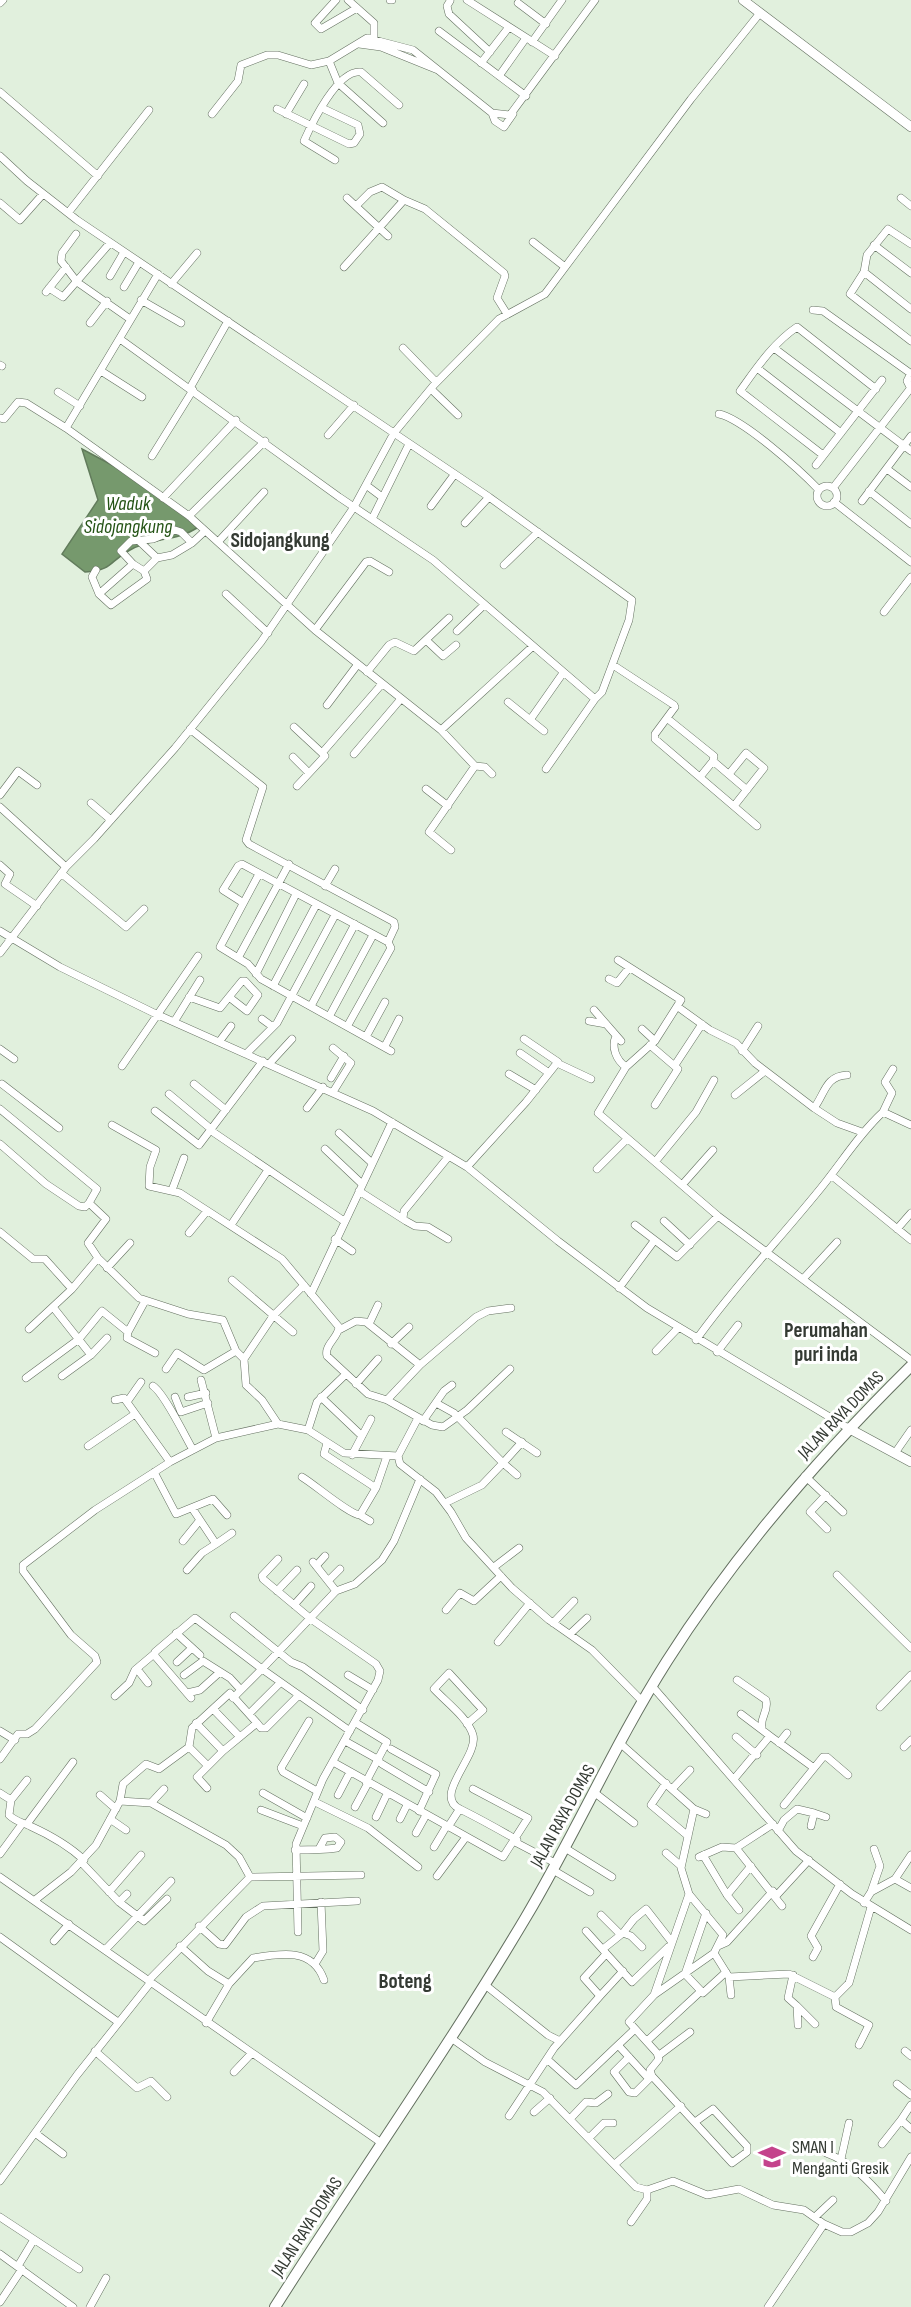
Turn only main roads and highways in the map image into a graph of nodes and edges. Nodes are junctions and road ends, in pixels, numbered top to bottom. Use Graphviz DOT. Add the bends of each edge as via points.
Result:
graph roads {
  1 [pos="743,0"];
  2 [pos="911,127"];
  3 [pos="911,1365"];
  4 [pos="848,1428"];
  5 [pos="911,1462"];
  6 [pos="275,2307"];
  1 -- 2 [label="main road"];
  3 -- 4 [label="highway, JALAN RAYA DOMAS"];
  4 -- 5 [label="main road"];
  4 -- 6 [label="highway, JALAN RAYA DOMAS" via="708,1599 652,1686 555,1867 451,2038"];
}
